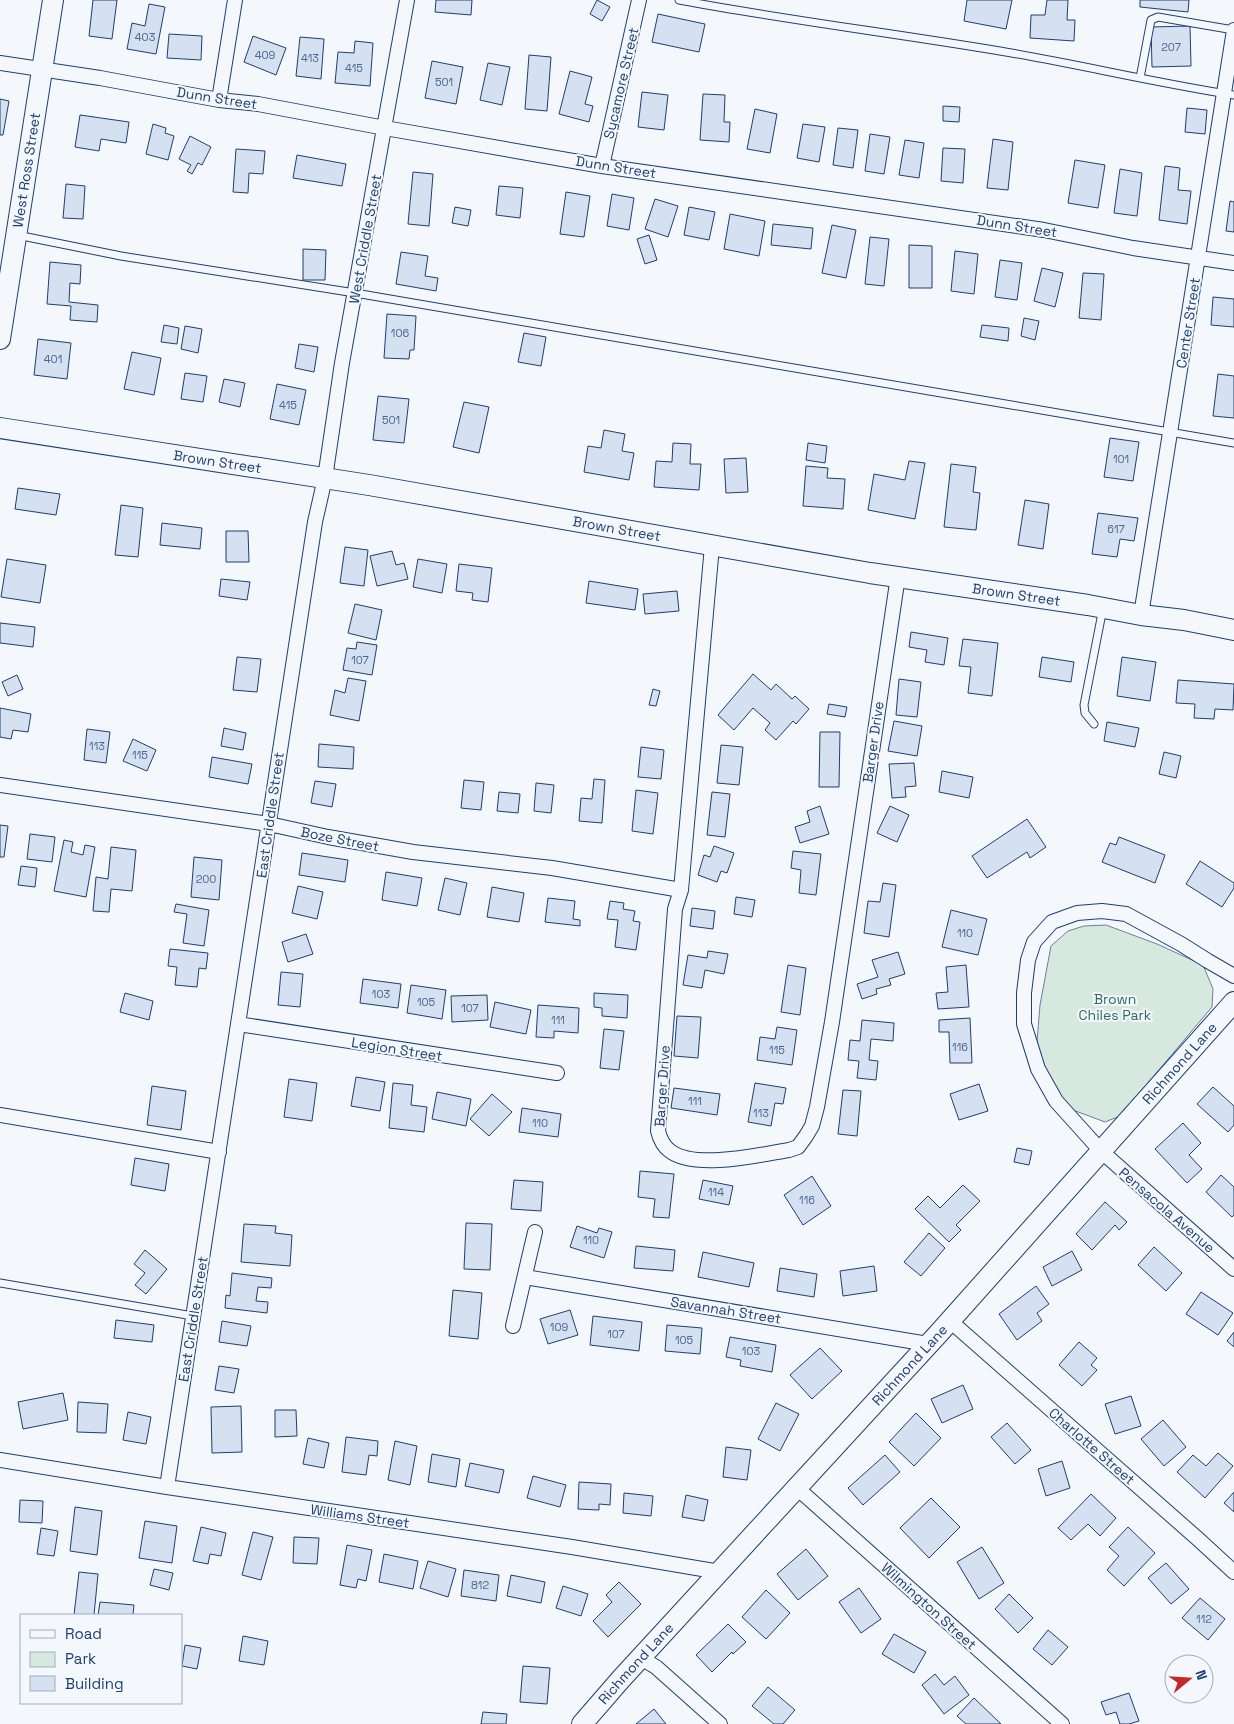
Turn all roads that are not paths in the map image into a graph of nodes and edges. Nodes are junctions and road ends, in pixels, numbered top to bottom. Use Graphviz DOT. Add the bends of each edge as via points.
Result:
graph roads {
  1 [pos="53,0"];
  2 [pos="235,0"];
  3 [pos="407,0"];
  4 [pos="639,0"];
  5 [pos="679,0"];
  6 [pos="1234,30"];
  7 [pos="0,63"];
  8 [pos="42,69"];
  9 [pos="1140,78"];
  10 [pos="1229,94"];
  11 [pos="218,100"];
  12 [pos="384,128"];
  13 [pos="602,166"];
  14 [pos="16,235"];
  15 [pos="1199,258"];
  16 [pos="1234,263"];
  17 [pos="355,293"];
  18 [pos="0,339"];
  19 [pos="0,428"];
  20 [pos="1170,433"];
  21 [pos="1234,443"];
  22 [pos="325,478"];
  23 [pos="712,546"];
  24 [pos="898,576"];
  25 [pos="1103,608"];
  26 [pos="1141,615"];
  27 [pos="1234,630"];
  28 [pos="1094,724"];
  29 [pos="0,785"];
  30 [pos="269,824"];
  31 [pos="681,890"];
  32 [pos="1234,976"];
  33 [pos="1234,1002"];
  34 [pos="238,1024"];
  35 [pos="557,1073"];
  36 [pos="0,1115"];
  37 [pos="1101,1151"];
  38 [pos="218,1152"];
  39 [pos="535,1232"];
  40 [pos="1234,1268"];
  41 [pos="525,1277"];
  42 [pos="0,1283"];
  43 [pos="193,1316"];
  44 [pos="949,1320"];
  45 [pos="513,1326"];
  46 [pos="928,1344"];
  47 [pos="0,1460"];
  48 [pos="167,1487"];
  49 [pos="797,1488"];
  50 [pos="720,1572"];
  51 [pos="1234,1572"];
  52 [pos="642,1658"];
  53 [pos="582,1724"];
  54 [pos="720,1724"];
  55 [pos="1062,1724"];
  1 -- 8 [label="street, West Ross Street"];
  2 -- 11 [label="street"];
  3 -- 12 [label="street, West Criddle Street"];
  4 -- 13 [label="street, Sycamore Street"];
  5 -- 9 [label="lane" via="1002,52"];
  6 -- 9 [label="lane" via="1158,17 1151,20"];
  6 -- 10 [label="street, Center Street"];
  7 -- 8 [label="street, Dunn Street"];
  8 -- 11 [label="street, Dunn Street"];
  8 -- 14 [label="street, West Ross Street"];
  9 -- 10 [label="lane"];
  10 -- 15 [label="street, Center Street"];
  11 -- 12 [label="street, Dunn Street" via="258,104"];
  12 -- 13 [label="street, Dunn Street"];
  12 -- 17 [label="street, West Criddle Street"];
  13 -- 15 [label="street, Dunn Street" via="1044,230"];
  14 -- 17 [label="lane" via="121,256"];
  14 -- 18 [label="street, West Ross Street"];
  15 -- 16 [label="street, Dunn Street"];
  15 -- 20 [label="street, Center Street"];
  17 -- 20 [label="lane"];
  17 -- 22 [label="street, West Criddle Street"];
  19 -- 22 [label="street, Brown Street"];
  20 -- 21 [label="lane"];
  20 -- 26 [label="street, Center Street"];
  22 -- 23 [label="street, Brown Street"];
  22 -- 30 [label="street, East Criddle Street" via="315,522"];
  23 -- 24 [label="street, Brown Street"];
  23 -- 31 [label="street, Barger Drive"];
  24 -- 25 [label="street, Brown Street"];
  24 -- 31 [label="street, Barger Drive" via="832,1022 817,1107 806,1136 798,1147 714,1161 681,1157 669,1151 662,1142 658,1131 662,1074 675,909"];
  25 -- 26 [label="street, Brown Street"];
  25 -- 28 [label="lane" via="1084,705 1085,713"];
  26 -- 27 [label="street, Brown Street"];
  29 -- 30 [label="street, Boze Street"];
  30 -- 31 [label="street, Boze Street" via="412,852 552,868"];
  30 -- 34 [label="street, East Criddle Street"];
  32 -- 37 [label="street, Pensacola Avenue" via="1126,914 1102,911 1077,913 1052,922 1034,942 1024,993 1027,1039 1038,1069 1056,1101"];
  33 -- 37 [label="street, Richmond Lane"];
  34 -- 35 [label="street, Legion Street"];
  34 -- 38 [label="street, East Criddle Street"];
  36 -- 38 [label="street"];
  37 -- 40 [label="street, Pensacola Avenue"];
  37 -- 44 [label="street, Richmond Lane"];
  38 -- 43 [label="street, East Criddle Street"];
  39 -- 41 [label="street"];
  41 -- 45 [label="street"];
  41 -- 46 [label="street, Savannah Street"];
  42 -- 43 [label="lane"];
  43 -- 48 [label="street, East Criddle Street"];
  44 -- 46 [label="street, Richmond Lane"];
  44 -- 51 [label="street, Charlotte Street"];
  46 -- 49 [label="street, Richmond Lane"];
  47 -- 48 [label="street, Williams Street"];
  48 -- 50 [label="street, Williams Street"];
  49 -- 50 [label="street, Richmond Lane"];
  49 -- 55 [label="street, Wilmington Street"];
  50 -- 52 [label="street, Richmond Lane"];
  52 -- 53 [label="street, Richmond Lane"];
  52 -- 54 [label="street"];
}
